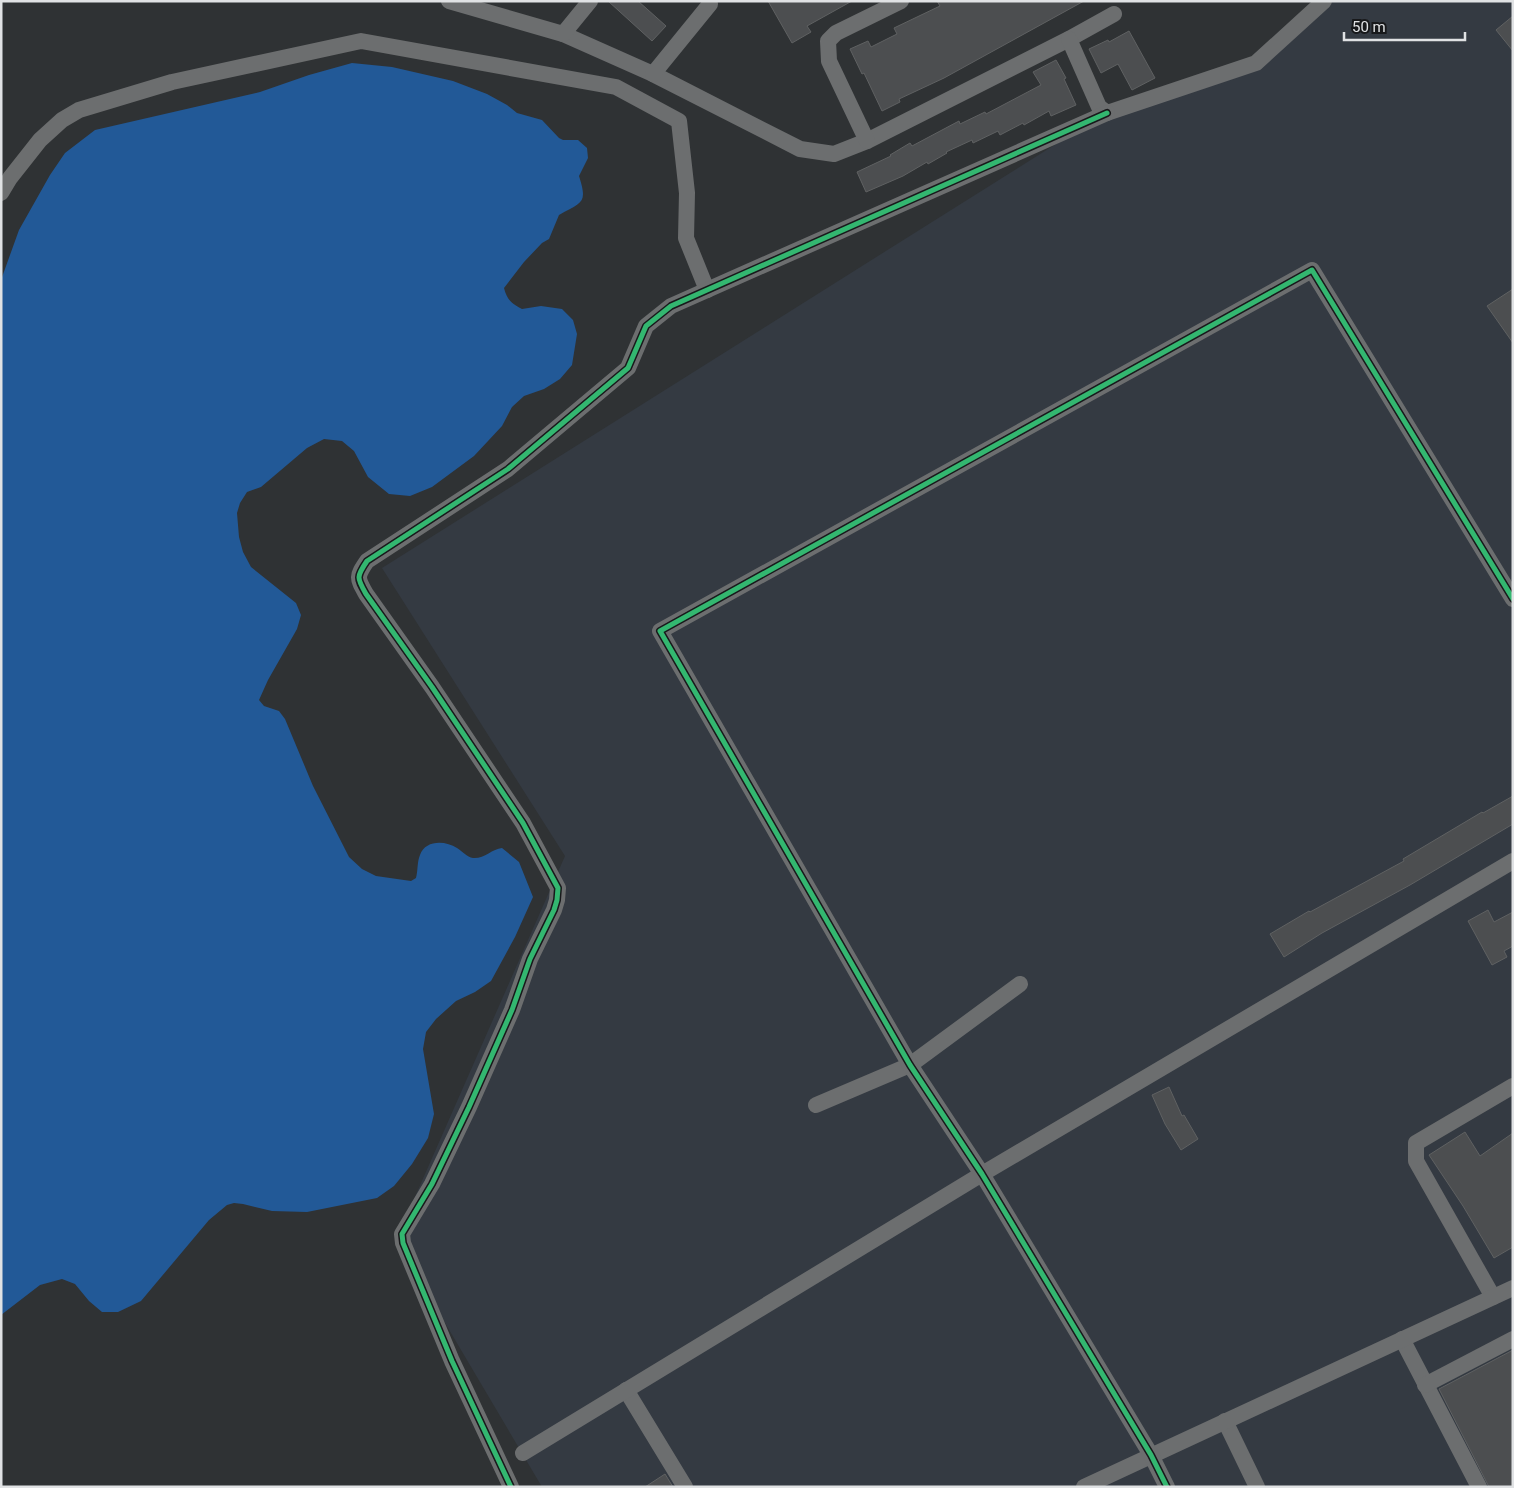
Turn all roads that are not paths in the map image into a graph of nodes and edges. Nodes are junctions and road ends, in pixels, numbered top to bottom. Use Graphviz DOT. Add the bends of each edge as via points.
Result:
graph roads {
  1 [pos="590,1"];
  2 [pos="901,1"];
  3 [pos="1324,1"];
  4 [pos="456,2"];
  5 [pos="710,4"];
  6 [pos="1114,14"];
  7 [pos="563,34"];
  8 [pos="1070,39"];
  9 [pos="653,74"];
  10 [pos="1108,113"];
  11 [pos="867,141"];
  12 [pos="1,193"];
  13 [pos="707,290"];
  14 [pos="1513,599"];
  15 [pos="1513,861"];
  16 [pos="1020,984"];
  17 [pos="910,1065"];
  18 [pos="1513,1086"];
  19 [pos="816,1105"];
  20 [pos="982,1174"];
  21 [pos="1513,1288"];
  22 [pos="1493,1297"];
  23 [pos="1402,1339"];
  24 [pos="1513,1339"];
  25 [pos="1425,1385"];
  26 [pos="626,1390"];
  27 [pos="1225,1422"];
  28 [pos="523,1453"];
  29 [pos="1151,1455"];
  30 [pos="511,1487"];
  31 [pos="685,1487"];
  32 [pos="1084,1487"];
  33 [pos="1167,1487"];
  34 [pos="1257,1487"];
  35 [pos="1479,1487"];
  1 -- 7 [label="street"];
  2 -- 11 [label="street" via="836,33 828,41 828,61"];
  3 -- 10 [label="street" via="1256,63"];
  4 -- 7 [label="street"];
  5 -- 9 [label="street"];
  6 -- 8 [label="street"];
  7 -- 9 [label="street"];
  8 -- 10 [label="street" via="1099,107"];
  8 -- 11 [label="street"];
  9 -- 11 [label="street" via="800,149 834,154"];
  10 -- 13 [label="street"];
  12 -- 13 [label="street" via="40,140 79,110 172,82 361,41 616,87 679,121 687,192 686,238"];
  13 -- 30 [label="street" via="671,306 646,326 628,368 508,469 367,561 358,573 366,594 524,823 558,888 554,910 530,959 512,1010 469,1107 432,1184 402,1234 452,1361"];
  14 -- 17 [label="street" via="1312,270 660,631"];
  15 -- 20 [label="street"];
  16 -- 17 [label="street"];
  17 -- 19 [label="street"];
  17 -- 20 [label="street"];
  18 -- 22 [label="street" via="1416,1142 1416,1161"];
  20 -- 26 [label="street"];
  20 -- 29 [label="street"];
  21 -- 22 [label="street"];
  22 -- 23 [label="street"];
  23 -- 25 [label="street"];
  23 -- 27 [label="street"];
  24 -- 25 [label="street"];
  25 -- 35 [label="street"];
  26 -- 28 [label="street"];
  26 -- 31 [label="street"];
  27 -- 29 [label="street"];
  27 -- 34 [label="street"];
  29 -- 32 [label="street"];
  29 -- 33 [label="street"];
}
